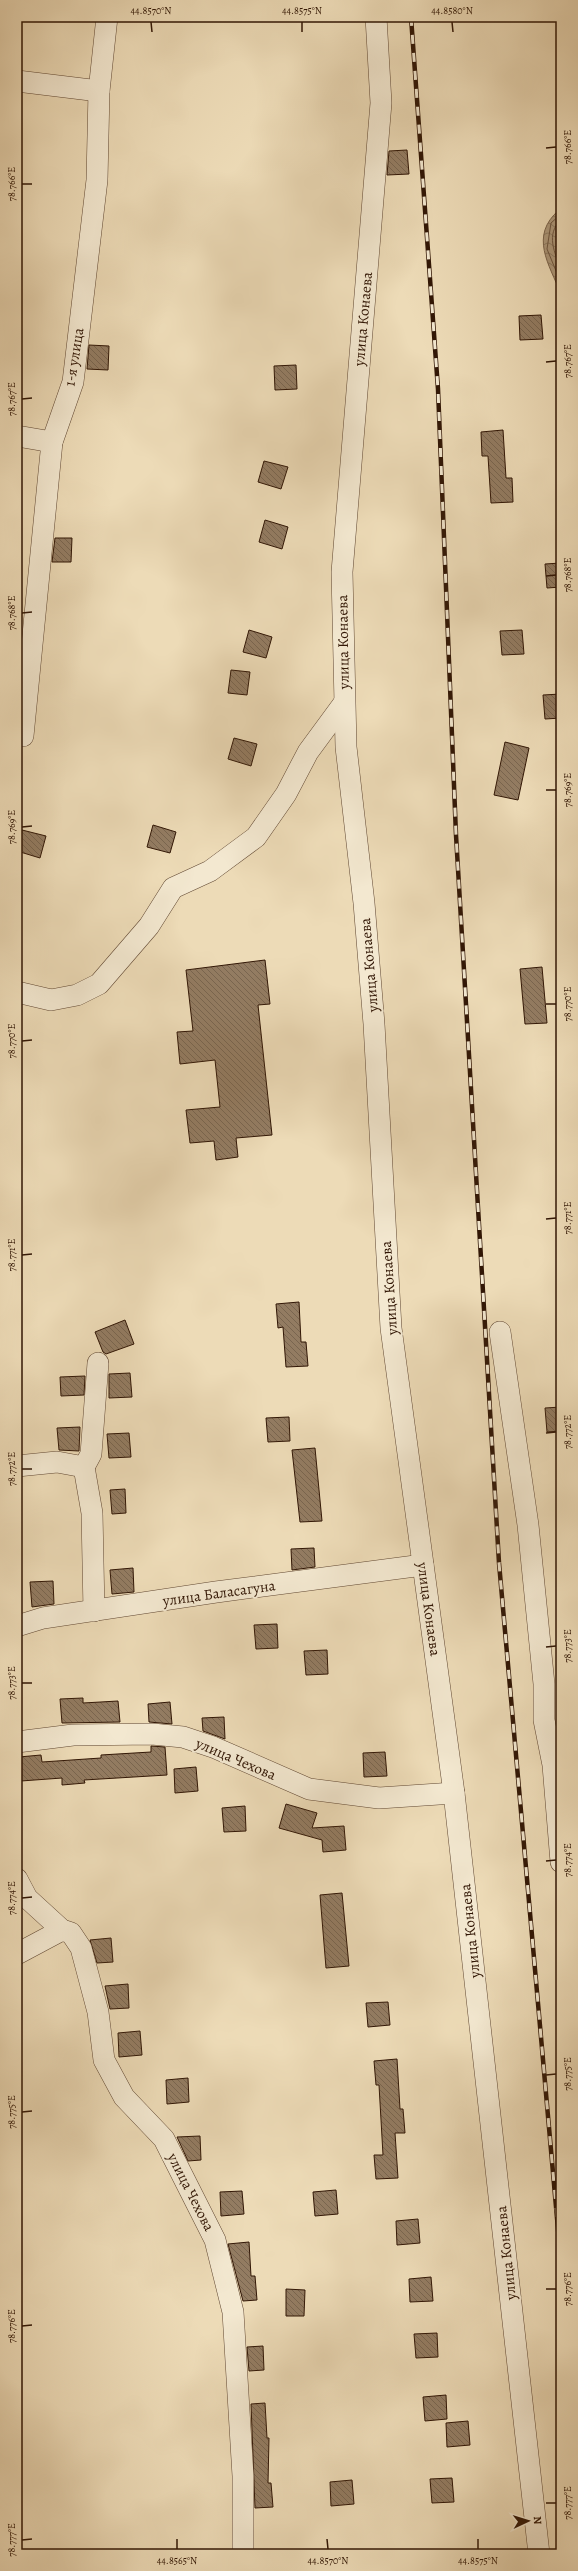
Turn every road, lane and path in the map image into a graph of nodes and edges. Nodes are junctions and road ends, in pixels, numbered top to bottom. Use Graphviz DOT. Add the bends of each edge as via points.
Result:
graph roads {
  1 [pos="107,17"];
  2 [pos="376,17"];
  3 [pos="17,81"];
  4 [pos="99,91"];
  5 [pos="17,436"];
  6 [pos="52,442"];
  7 [pos="344,703"];
  8 [pos="17,736"];
  9 [pos="17,992"];
  10 [pos="500,1332"];
  11 [pos="98,1362"];
  12 [pos="17,1466"];
  13 [pos="84,1467"];
  14 [pos="423,1566"];
  15 [pos="94,1610"];
  16 [pos="17,1626"];
  17 [pos="553,1686"];
  18 [pos="17,1742"];
  19 [pos="454,1793"];
  20 [pos="561,1862"];
  21 [pos="17,1879"];
  22 [pos="62,1930"];
  23 [pos="17,1954"];
  24 [pos="243,2554"];
  25 [pos="539,2554"];
  1 -- 4 [label="street, 1-я улица"];
  2 -- 7 [label="street, улица Конаева" via="381,103 342,572"];
  3 -- 4 [label="street"];
  4 -- 6 [label="street, 1-я улица" via="97,176 73,382"];
  5 -- 6 [label="street"];
  6 -- 8 [label="street, 1-я улица" via="23,736"];
  7 -- 9 [label="street" via="308,752 286,794 256,837 210,871 173,888 149,926 99,984 77,995 51,1000"];
  7 -- 14 [label="street, улица Конаева" via="346,747 364,903 374,1024 391,1328"];
  10 -- 17 [label="street"];
  11 -- 13 [label="street" via="91,1454"];
  12 -- 13 [label="street" via="57,1462"];
  13 -- 15 [label="street" via="92,1513"];
  14 -- 15 [label="street, улица Баласагуна"];
  14 -- 19 [label="street, улица Конаева"];
  15 -- 16 [label="street, улица Баласагуна" via="43,1618"];
  17 -- 20 [label="street" via="544,1720 553,1765"];
  18 -- 19 [label="street, улица Чехова" via="73,1735 152,1734 182,1737 213,1746 309,1789 379,1798"];
  19 -- 25 [label="street, улица Конаева"];
  21 -- 22 [label="street, улица Чехова" via="27,1898"];
  22 -- 23 [label="street"];
  22 -- 24 [label="street, улица Чехова" via="71,1933 81,1948 98,2012 104,2060 124,2097 164,2139 215,2240 233,2312 243,2476"];
}
